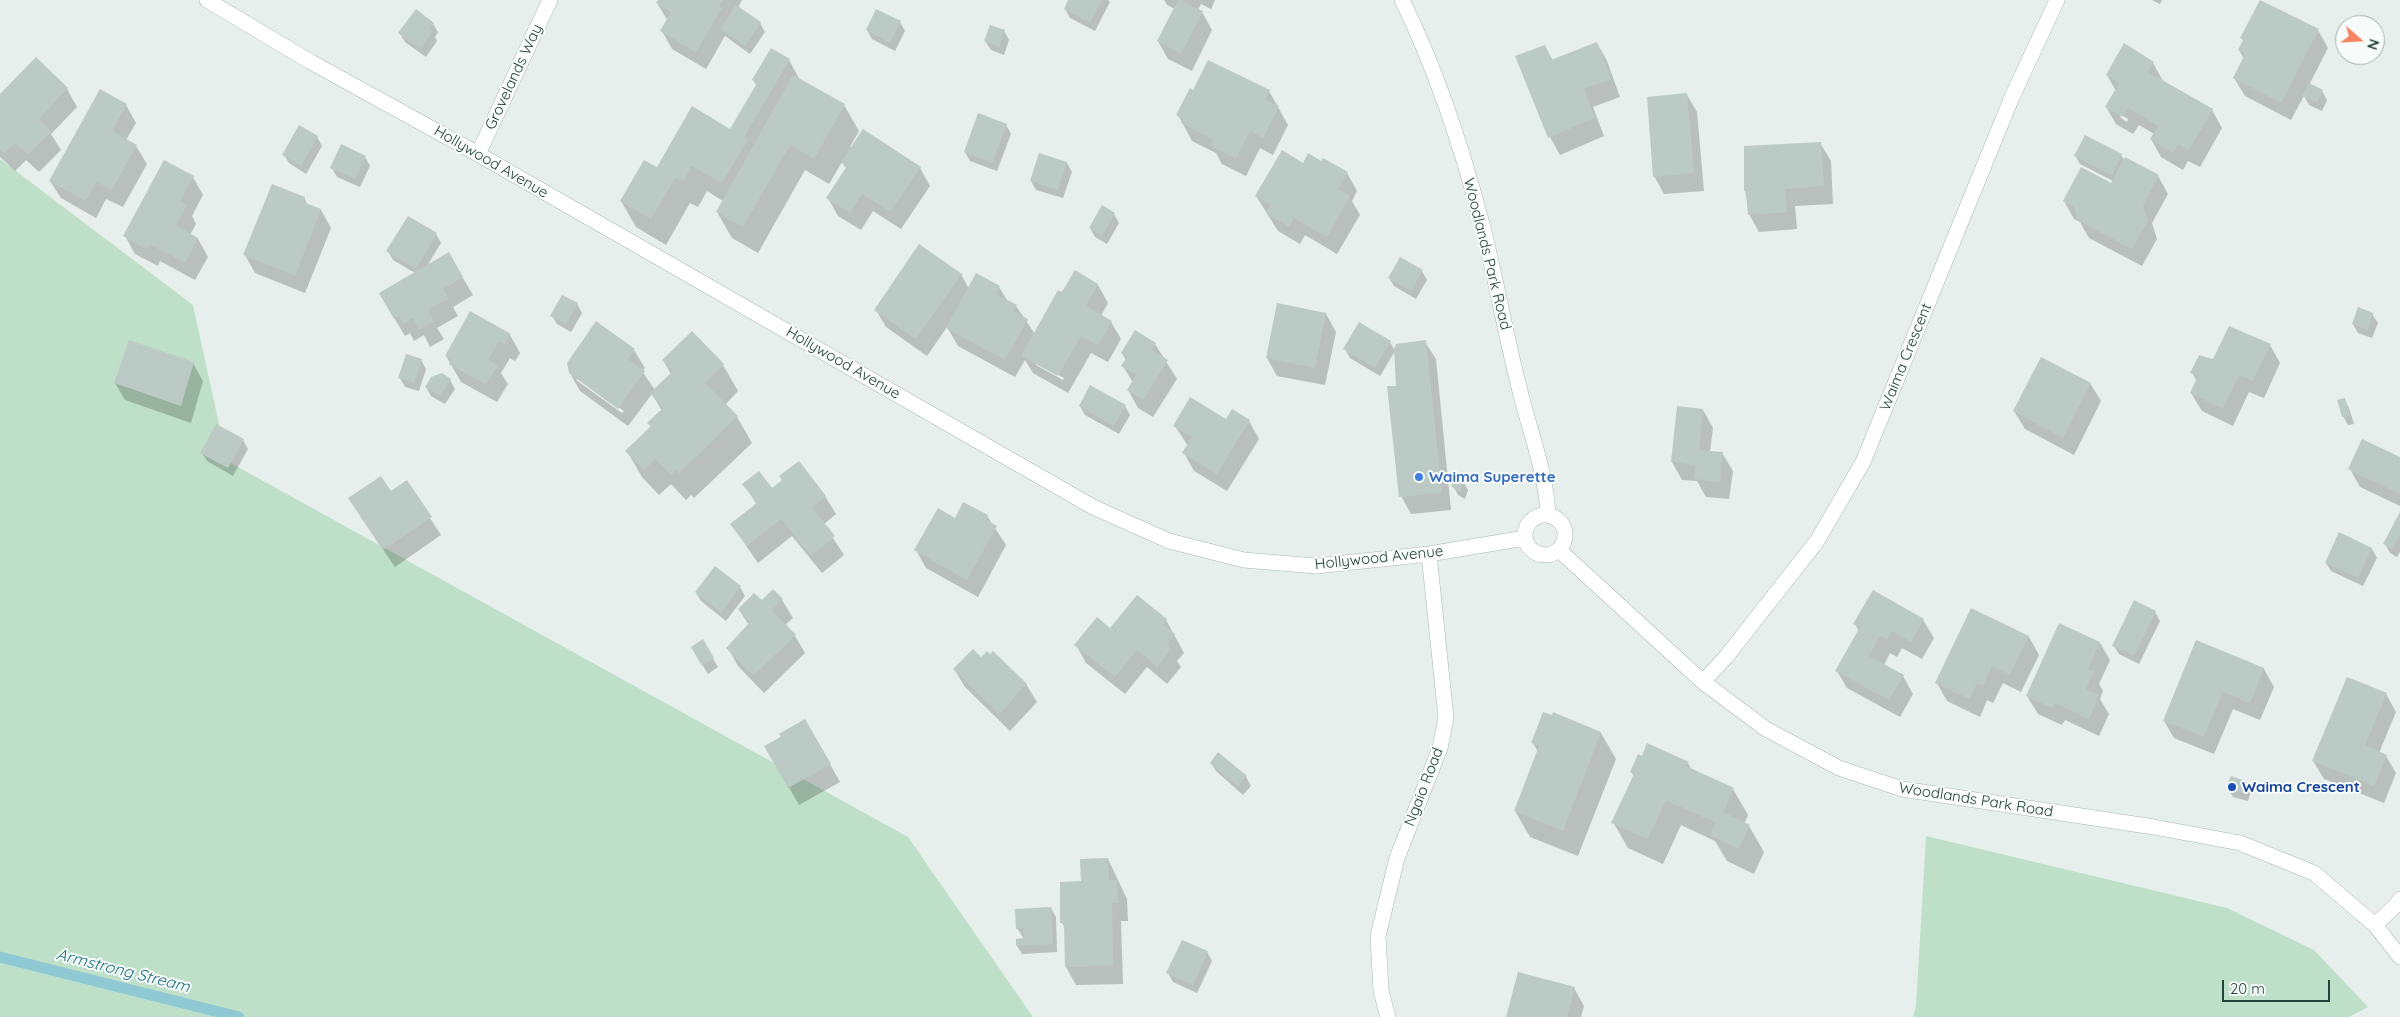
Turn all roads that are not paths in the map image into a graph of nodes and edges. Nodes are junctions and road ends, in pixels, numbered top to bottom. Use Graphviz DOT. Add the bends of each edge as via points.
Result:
graph roads {
  1 [pos="207,0"];
  2 [pos="550,0"];
  3 [pos="1402,0"];
  4 [pos="2057,0"];
  5 [pos="478,154"];
  6 [pos="1548,515"];
  7 [pos="1525,538"];
  8 [pos="1559,550"];
  9 [pos="1428,554"];
  10 [pos="1703,682"];
  11 [pos="2400,899"];
  12 [pos="2375,925"];
  13 [pos="2400,957"];
  14 [pos="1388,1017"];
  1 -- 5 [label="street, Hollywood Avenue" via="311,62"];
  2 -- 5 [label="street, Grovelands Way"];
  3 -- 6 [label="street, Woodlands Park Road" via="1427,54 1482,225 1519,388 1548,494"];
  4 -- 10 [label="street, Waima Crescent" via="2012,97 1863,462 1818,541"];
  5 -- 9 [label="street, Hollywood Avenue" via="1093,507 1169,541 1244,560 1316,566"];
  6 -- 7 [label="street" via="1531,521"];
  6 -- 8 [label="street" via="1560,521 1565,532"];
  7 -- 8 [label="street" via="1535,553 1547,555"];
  7 -- 9 [label="street, Hollywood Avenue"];
  8 -- 10 [label="street, Woodlands Park Road"];
  9 -- 14 [label="street, Ngaio Road" via="1446,718 1440,748 1398,858 1378,936 1382,991"];
  10 -- 12 [label="street, Woodlands Park Road" via="1766,729 1839,768 1902,789 2240,843 2314,872"];
  11 -- 12 [label="street"];
  12 -- 13 [label="street, Woodlands Park Road"];
}
